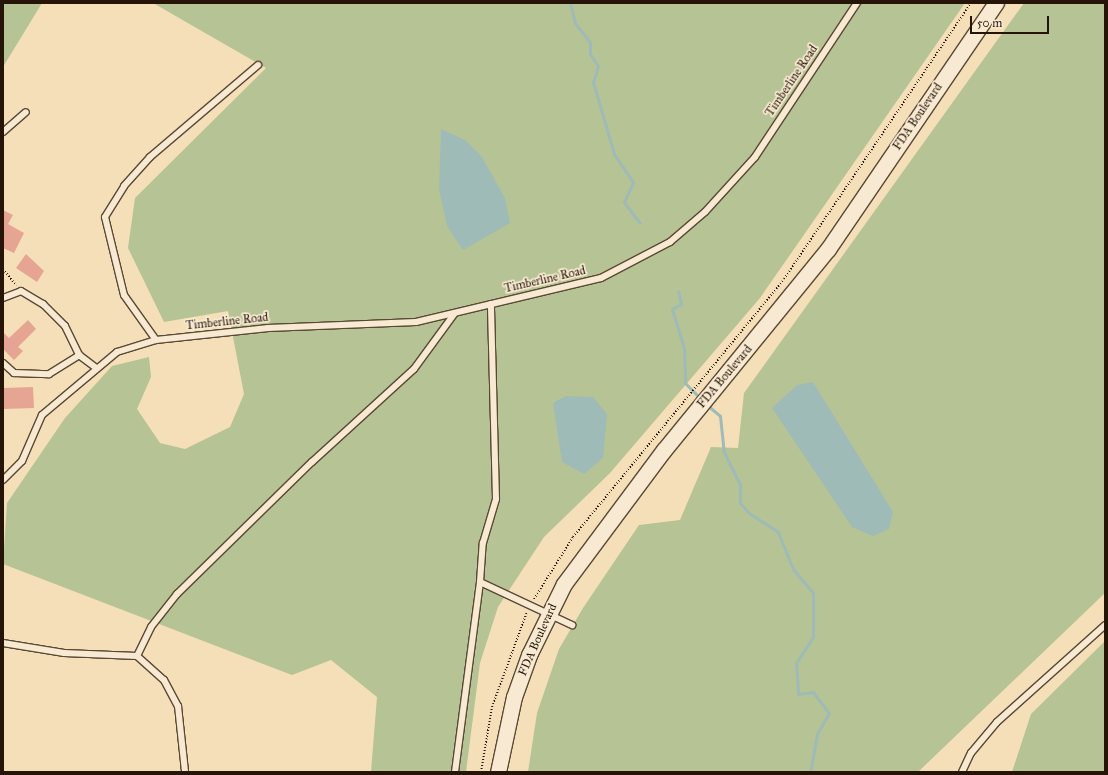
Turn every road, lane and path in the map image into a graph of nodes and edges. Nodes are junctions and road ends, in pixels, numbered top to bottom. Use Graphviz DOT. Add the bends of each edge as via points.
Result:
graph roads {
  1 [pos="857,3"];
  2 [pos="971,3"];
  3 [pos="996,3"];
  4 [pos="258,65"];
  5 [pos="26,112"];
  6 [pos="3,132"];
  7 [pos="3,269"];
  8 [pos="21,291"];
  9 [pos="3,298"];
  10 [pos="492,304"];
  11 [pos="455,313"];
  12 [pos="156,340"];
  13 [pos="79,355"];
  14 [pos="3,363"];
  15 [pos="96,368"];
  16 [pos="3,480"];
  17 [pos="588,521"];
  18 [pos="480,582"];
  19 [pos="548,613"];
  20 [pos="572,624"];
  21 [pos="1105,625"];
  22 [pos="3,643"];
  23 [pos="137,656"];
  24 [pos="185,772"];
  25 [pos="455,772"];
  26 [pos="498,772"];
  27 [pos="962,772"];
  1 -- 10 [label="lane, Timberline Road" via="755,157 705,212 670,242 601,278"];
  2 -- 17 [label="path" via="767,301"];
  3 -- 19 [label="street, FDA Boulevard" via="828,248 600,531"];
  4 -- 12 [label="lane" via="150,156 124,186 105,217 124,295"];
  5 -- 6 [label="lane"];
  7 -- 8 [label="path"];
  8 -- 9 [label="lane"];
  8 -- 13 [label="lane" via="43,304 65,326"];
  10 -- 11 [label="lane, Timberline Road"];
  10 -- 18 [label="lane" via="496,499 483,543"];
  11 -- 12 [label="lane, Timberline Road" via="416,322 268,328"];
  11 -- 23 [label="lane" via="414,369 312,462 177,594 151,627"];
  12 -- 15 [label="lane, Timberline Road" via="117,352"];
  13 -- 14 [label="lane" via="49,374 14,373"];
  13 -- 15 [label="lane"];
  15 -- 16 [label="lane" via="42,416 22,461"];
  18 -- 19 [label="lane"];
  18 -- 25 [label="lane"];
  19 -- 20 [label="lane"];
  19 -- 26 [label="street, FDA Boulevard" via="514,697"];
  21 -- 27 [label="lane" via="997,722 971,753"];
  22 -- 23 [label="lane" via="64,653"];
  23 -- 24 [label="lane" via="164,680 178,706"];
}
